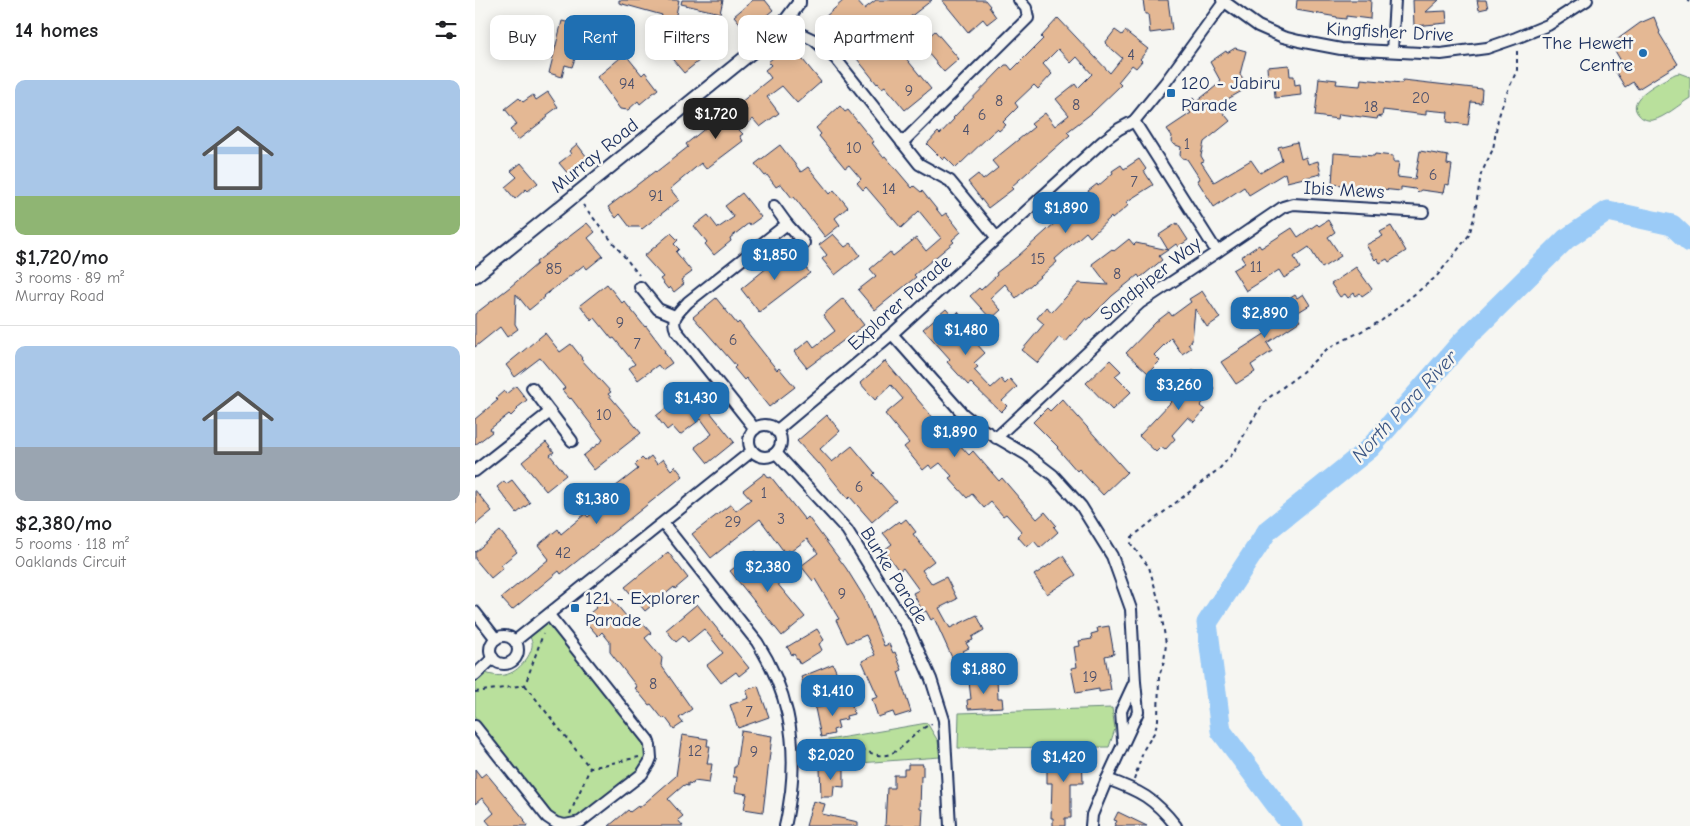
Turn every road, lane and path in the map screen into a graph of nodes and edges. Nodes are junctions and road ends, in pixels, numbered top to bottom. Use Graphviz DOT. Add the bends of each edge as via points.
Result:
graph roads {
  1 [pos="799,0"];
  2 [pos="1019,0"];
  3 [pos="1395,0"];
  4 [pos="1587,0"];
  5 [pos="1223,1"];
  6 [pos="790,15"];
  7 [pos="805,36"];
  8 [pos="1516,38"];
  9 [pos="1392,51"];
  10 [pos="742,60"];
  11 [pos="1134,121"];
  12 [pos="902,142"];
  13 [pos="575,195"];
  14 [pos="774,206"];
  15 [pos="1423,212"];
  16 [pos="787,224"];
  17 [pos="997,238"];
  18 [pos="804,243"];
  19 [pos="1217,252"];
  20 [pos="475,276"];
  21 [pos="640,287"];
  22 [pos="675,316"];
  23 [pos="892,334"];
  24 [pos="533,388"];
  25 [pos="550,412"];
  26 [pos="755,429"];
  27 [pos="776,431"];
  28 [pos="996,438"];
  29 [pos="572,441"];
  30 [pos="752,451"];
  31 [pos="775,453"];
  32 [pos="475,472"];
  33 [pos="663,523"];
  34 [pos="475,612"];
  35 [pos="549,615"];
  36 [pos="496,639"];
  37 [pos="515,641"];
  38 [pos="493,658"];
  39 [pos="475,675"];
  40 [pos="1135,682"];
  41 [pos="525,685"];
  42 [pos="475,692"];
  43 [pos="944,720"];
  44 [pos="475,726"];
  45 [pos="1123,743"];
  46 [pos="793,748"];
  47 [pos="651,754"];
  48 [pos="590,768"];
  49 [pos="1107,779"];
  50 [pos="1131,788"];
  51 [pos="565,825"];
  52 [pos="785,826"];
  53 [pos="950,826"];
  54 [pos="1091,826"];
  55 [pos="1176,826"];
  1 -- 6 [label="street, Murray Road"];
  2 -- 12 [label="street" via="1026,8 1027,18"];
  3 -- 9 [label="street"];
  4 -- 8 [label="street, Kingfisher Drive" via="1548,25"];
  5 -- 9 [label="street, Kingfisher Drive" via="1258,26 1283,37 1329,48"];
  5 -- 11 [label="street"];
  7 -- 12 [label="street" via="836,59"];
  8 -- 9 [label="street, Kingfisher Drive" via="1487,48 1456,53"];
  8 -- 50 [label="path" via="1517,70 1498,119 1493,149 1481,174 1469,235 1453,256 1435,277 1381,320 1327,349 1266,400 1235,451 1220,468 1132,537 1131,544 1149,567 1166,644 1159,676 1158,720 1144,748"];
  10 -- 13 [label="street, Murray Road"];
  11 -- 17 [label="street, Explorer Parade" via="1103,140"];
  11 -- 19 [label="street, Sandpiper Way"];
  12 -- 17 [label="street" via="919,164 950,181"];
  13 -- 20 [label="street, Murray Road"];
  13 -- 21 [label="path" via="641,278"];
  14 -- 16 [label="street"];
  15 -- 19 [label="street, Ibis Mews" via="1293,204 1275,212"];
  16 -- 18 [label="street"];
  16 -- 22 [label="street" via="688,302"];
  17 -- 23 [label="street, Explorer Parade"];
  19 -- 28 [label="street, Sandpiper Way" via="1140,302"];
  21 -- 22 [label="street" via="658,309"];
  22 -- 26 [label="street" via="676,330"];
  23 -- 27 [label="street, Explorer Parade"];
  23 -- 28 [label="street" via="963,414"];
  24 -- 25 [label="street"];
  25 -- 29 [label="street"];
  25 -- 32 [label="street"];
  26 -- 27 [label="street" via="768,426"];
  26 -- 30 [label="street" via="749,438"];
  27 -- 31 [label="street" via="780,445"];
  28 -- 40 [label="street" via="1027,454 1053,476 1081,506 1112,556 1131,609"];
  30 -- 31 [label="street" via="761,457"];
  30 -- 33 [label="street"];
  31 -- 43 [label="street, Burke Parade" via="847,530 878,578 915,642"];
  33 -- 35 [label="street"];
  33 -- 46 [label="street" via="769,661 786,704"];
  34 -- 36 [label="street"];
  35 -- 37 [label="street"];
  35 -- 41 [label="path"];
  35 -- 47 [label="street" via="647,740"];
  36 -- 37 [label="street" via="507,636"];
  36 -- 38 [label="street" via="491,647"];
  37 -- 38 [label="street" via="518,653 512,662 501,663"];
  38 -- 39 [label="street"];
  40 -- 45 [label="street" via="1121,711"];
  40 -- 45 [label="street" via="1138,712"];
  41 -- 42 [label="path"];
  41 -- 48 [label="path"];
  43 -- 46 [label="path" via="915,733 892,754 878,756 854,747 822,760"];
  43 -- 53 [label="street, Burke Parade"];
  44 -- 51 [label="street" via="547,817"];
  45 -- 49 [label="street"];
  46 -- 52 [label="street" via="793,776"];
  47 -- 48 [label="path"];
  47 -- 51 [label="street" via="642,774 580,822"];
  48 -- 51 [label="path"];
  49 -- 50 [label="street"];
  49 -- 54 [label="street" via="1092,815"];
  50 -- 55 [label="street" via="1156,803"];
}
